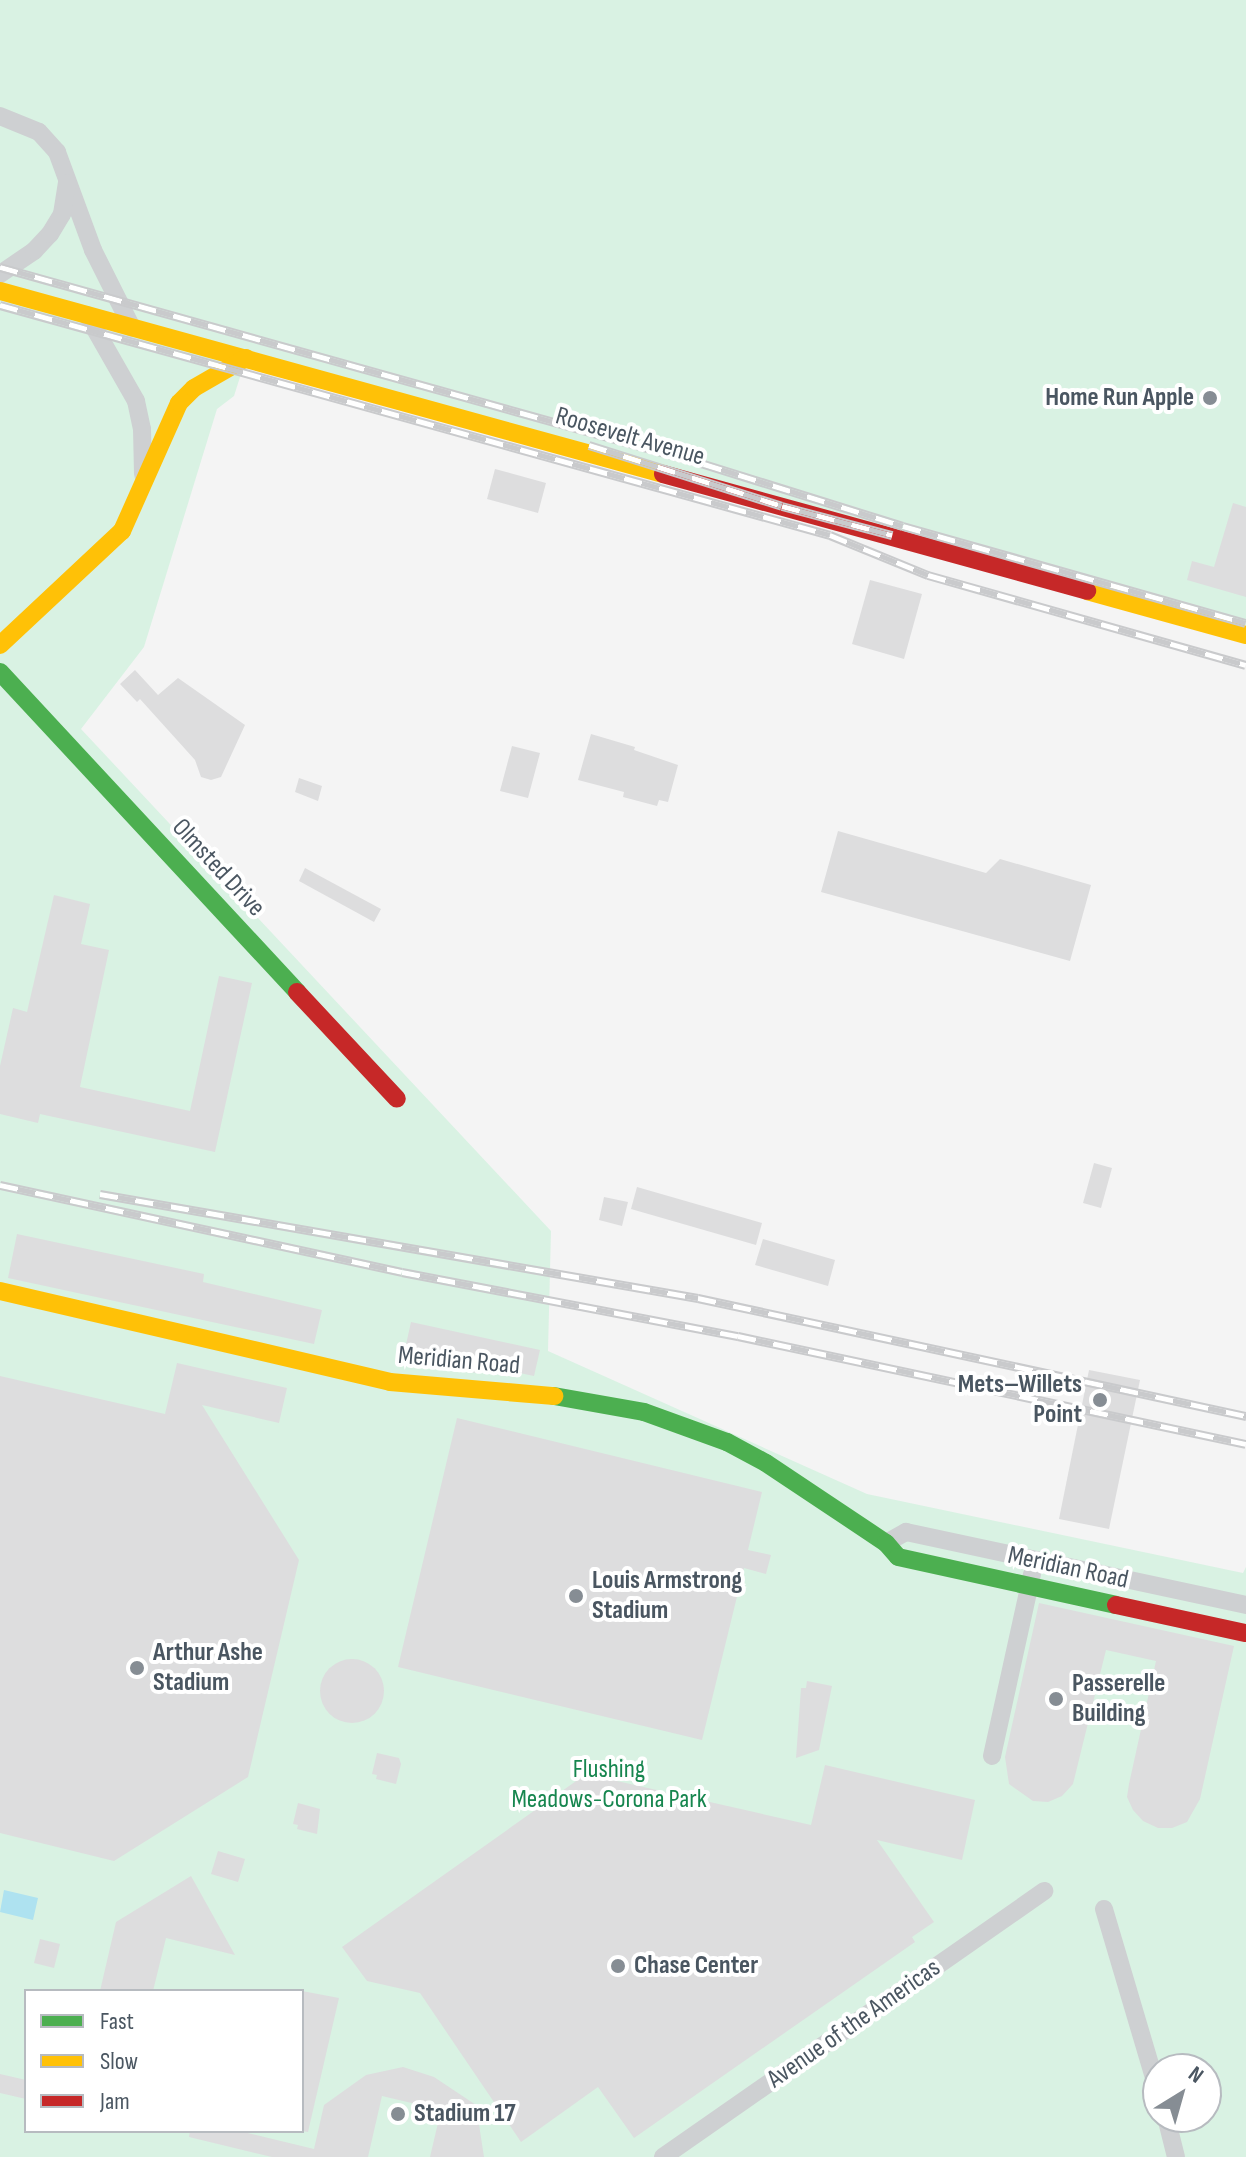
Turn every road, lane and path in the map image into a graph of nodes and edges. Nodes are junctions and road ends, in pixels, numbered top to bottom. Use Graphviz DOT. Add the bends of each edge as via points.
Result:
graph roads {
  1 [pos="0,116"];
  2 [pos="68,176"];
  3 [pos="0,274"];
  4 [pos="0,291"];
  5 [pos="87,315"];
  6 [pos="132,328"];
  7 [pos="246,358"];
  8 [pos="143,482"];
  9 [pos="1246,635"];
  10 [pos="0,645"];
  11 [pos="0,672"];
  12 [pos="397,1099"];
  13 [pos="0,1291"];
  14 [pos="886,1543"];
  15 [pos="1036,1560"];
  16 [pos="1029,1587"];
  17 [pos="1246,1605"];
  18 [pos="1246,1633"];
  19 [pos="992,1756"];
  20 [pos="1044,1891"];
  21 [pos="1104,1909"];
  22 [pos="1147,2053"];
  23 [pos="1170,2133"];
  24 [pos="663,2157"];
  25 [pos="1176,2157"];
  1 -- 2 [label="street" via="39,132 57,152"];
  2 -- 3 [label="street" via="62,214 50,234"];
  2 -- 6 [label="street" via="86,233"];
  4 -- 5 [label="street, Roosevelt Avenue"];
  5 -- 6 [label="street, Roosevelt Avenue"];
  5 -- 8 [label="street" via="136,401"];
  6 -- 7 [label="street, Roosevelt Avenue"];
  7 -- 8 [label="street" via="194,388 179,403"];
  7 -- 9 [label="street, Roosevelt Avenue"];
  8 -- 10 [label="street" via="122,531"];
  11 -- 12 [label="street, Olmsted Drive"];
  13 -- 14 [label="street, Meridian Road" via="390,1382 546,1394 644,1412 727,1442 766,1463"];
  14 -- 15 [label="street, Meridian Road" via="906,1532"];
  14 -- 16 [label="street, Meridian Road" via="898,1557"];
  15 -- 16 [label="street"];
  15 -- 17 [label="street, Meridian Road"];
  16 -- 18 [label="street, Meridian Road"];
  16 -- 19 [label="street"];
  20 -- 24 [label="street, Avenue of the Americas"];
  21 -- 22 [label="street"];
  23 -- 25 [label="street"];
}
